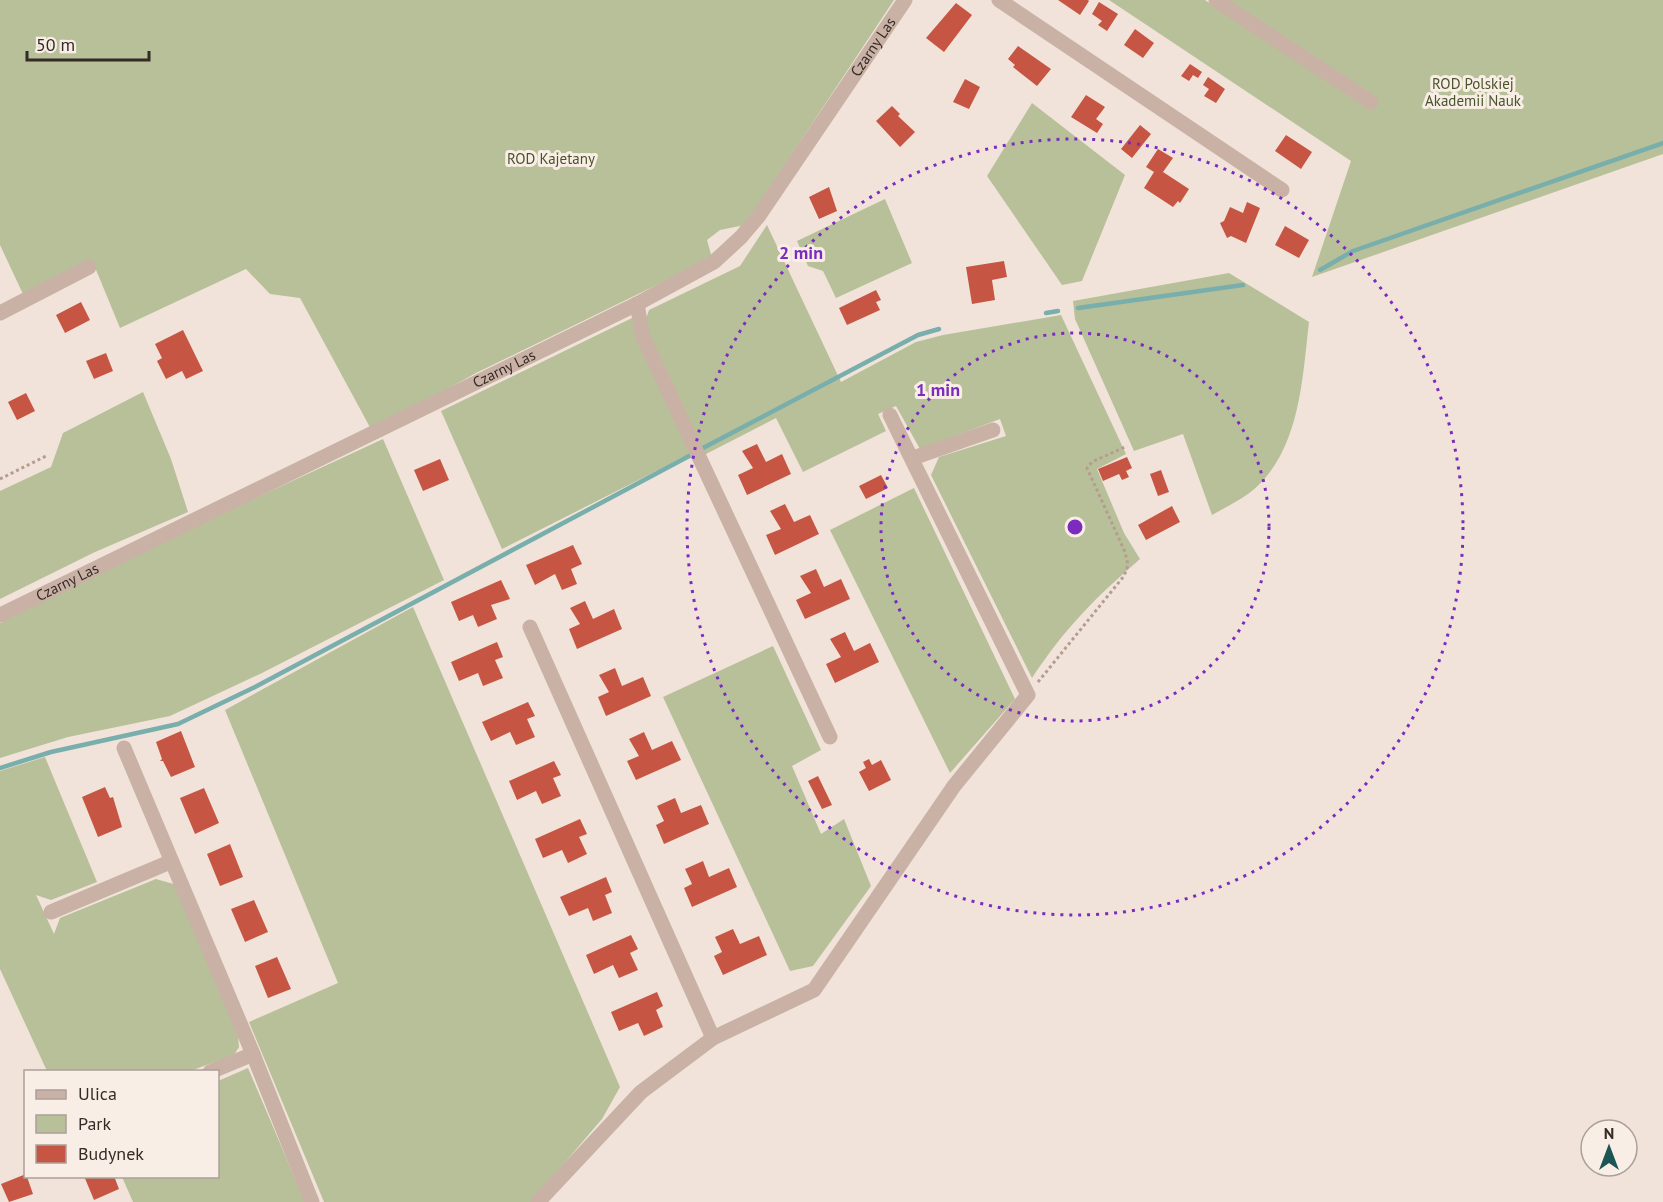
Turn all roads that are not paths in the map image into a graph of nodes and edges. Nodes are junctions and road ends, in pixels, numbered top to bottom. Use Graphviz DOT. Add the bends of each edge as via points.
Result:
graph roads {
  1 [pos="905,0"];
  2 [pos="999,0"];
  3 [pos="1216,0"];
  4 [pos="1371,102"];
  5 [pos="1282,190"];
  6 [pos="89,267"];
  7 [pos="637,304"];
  8 [pos="0,313"];
  9 [pos="890,415"];
  10 [pos="993,430"];
  11 [pos="913,458"];
  12 [pos="0,615"];
  13 [pos="530,627"];
  14 [pos="830,737"];
  15 [pos="124,748"];
  16 [pos="170,862"];
  17 [pos="51,912"];
  18 [pos="713,1038"];
  19 [pos="253,1054"];
  20 [pos="213,1070"];
  21 [pos="312,1202"];
  22 [pos="538,1202"];
  1 -- 7 [label="street, Czarny Las" via="741,237 714,262"];
  2 -- 5 [label="street"];
  3 -- 4 [label="street"];
  6 -- 8 [label="street"];
  7 -- 12 [label="street, Czarny Las"];
  7 -- 14 [label="street" via="644,337"];
  9 -- 11 [label="street"];
  10 -- 11 [label="street"];
  11 -- 18 [label="street" via="1028,695 954,786 814,990"];
  13 -- 18 [label="street"];
  15 -- 16 [label="street"];
  16 -- 17 [label="street"];
  16 -- 19 [label="street"];
  18 -- 22 [label="street" via="641,1092"];
  19 -- 20 [label="street"];
  19 -- 21 [label="street"];
}
